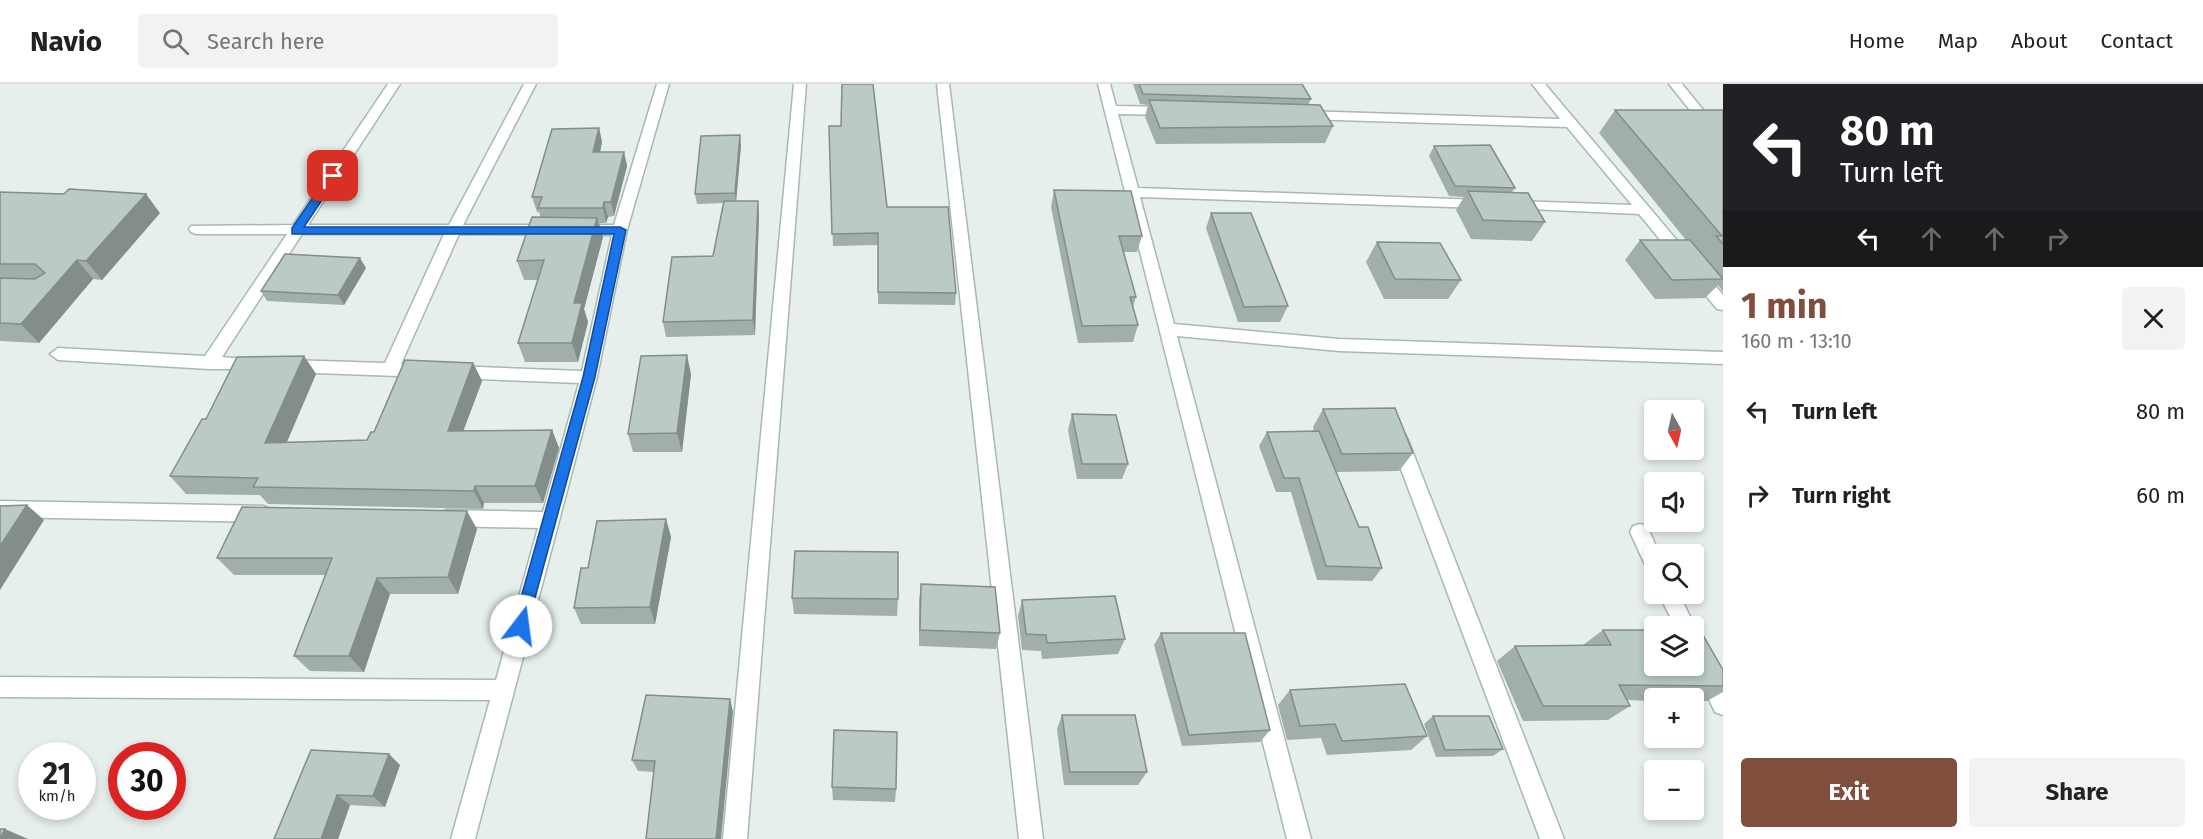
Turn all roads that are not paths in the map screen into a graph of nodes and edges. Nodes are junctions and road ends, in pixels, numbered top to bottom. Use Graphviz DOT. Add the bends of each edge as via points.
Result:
graph roads {
  1 [pos="394,84"];
  2 [pos="530,84"];
  3 [pos="663,84"];
  4 [pos="801,84"];
  5 [pos="943,84"];
  6 [pos="1104,84"];
  7 [pos="1538,84"];
  8 [pos="1675,84"];
  9 [pos="1110,110"];
  10 [pos="1181,112"];
  11 [pos="1286,115"];
  12 [pos="1568,123"];
  13 [pos="1723,142"];
  14 [pos="1132,192"];
  15 [pos="1640,210"];
  16 [pos="196,229"];
  17 [pos="620,230"];
  18 [pos="296,231"];
  19 [pos="453,231"];
  20 [pos="1723,305"];
  21 [pos="1167,329"];
  22 [pos="58,354"];
  23 [pos="1723,358"];
  24 [pos="209,363"];
  25 [pos="390,370"];
  26 [pos="589,377"];
  27 [pos="1392,419"];
  28 [pos="0,509"];
  29 [pos="287,515"];
  30 [pos="430,518"];
  31 [pos="550,520"];
  32 [pos="1640,532"];
  33 [pos="1645,544"];
  34 [pos="1704,666"];
  35 [pos="0,687"];
  36 [pos="503,690"];
  37 [pos="1723,705"];
  38 [pos="463,839"];
  39 [pos="735,839"];
  40 [pos="1031,839"];
  41 [pos="1299,839"];
  42 [pos="1552,839"];
  1 -- 18 [label="street"];
  2 -- 19 [label="street"];
  3 -- 17 [label="street"];
  4 -- 39 [label="street"];
  5 -- 40 [label="street"];
  6 -- 9 [label="street"];
  7 -- 12 [label="street"];
  8 -- 13 [label="street"];
  9 -- 10 [label="street"];
  9 -- 14 [label="street"];
  11 -- 12 [label="street"];
  12 -- 15 [label="street"];
  14 -- 15 [label="street"];
  14 -- 21 [label="street"];
  15 -- 20 [label="street"];
  16 -- 18 [label="street"];
  17 -- 19 [label="street"];
  17 -- 26 [label="street"];
  18 -- 19 [label="street"];
  18 -- 24 [label="street"];
  19 -- 25 [label="street"];
  21 -- 23 [label="street" via="1339,345"];
  21 -- 41 [label="street"];
  22 -- 24 [label="street"];
  24 -- 25 [label="street"];
  25 -- 26 [label="street"];
  26 -- 31 [label="street"];
  27 -- 42 [label="street"];
  28 -- 29 [label="street"];
  30 -- 31 [label="street"];
  31 -- 36 [label="street"];
  32 -- 33 [label="street"];
  34 -- 37 [label="street"];
  35 -- 36 [label="street"];
  36 -- 38 [label="street"];
}
